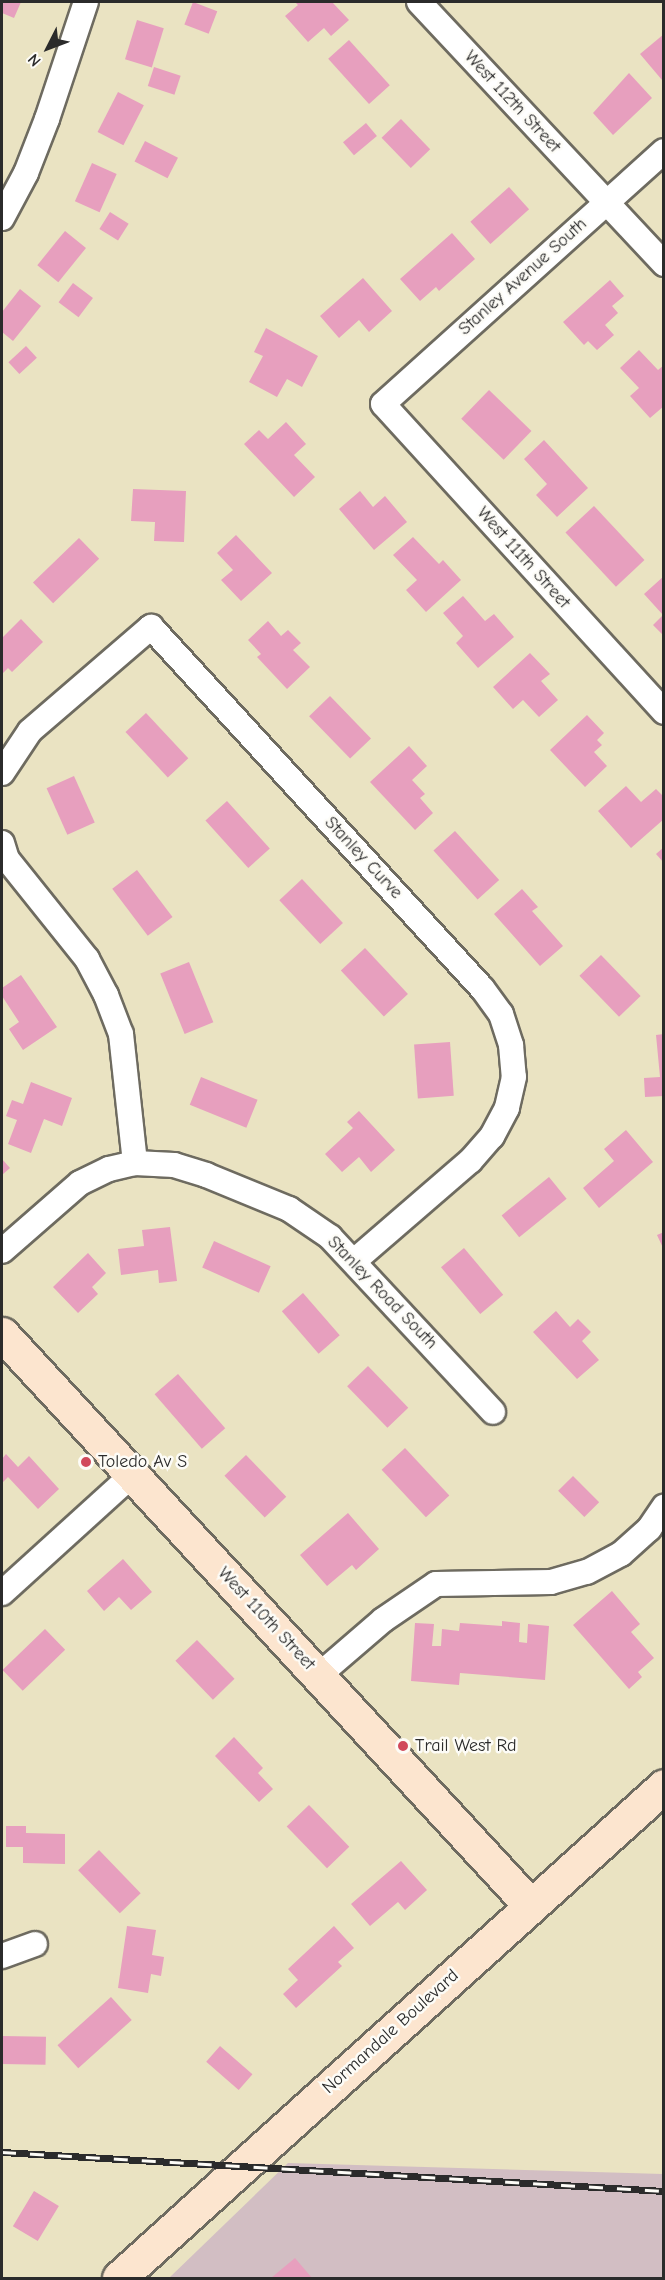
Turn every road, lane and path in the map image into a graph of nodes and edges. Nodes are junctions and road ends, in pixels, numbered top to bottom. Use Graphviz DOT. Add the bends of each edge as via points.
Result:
graph roads {
  1 [pos="86,2"];
  2 [pos="419,2"];
  3 [pos="663,151"];
  4 [pos="606,203"];
  5 [pos="2,218"];
  6 [pos="663,264"];
  7 [pos="383,404"];
  8 [pos="663,712"];
  9 [pos="2,773"];
  10 [pos="2,843"];
  11 [pos="135,1163"];
  12 [pos="2,1251"];
  13 [pos="354,1261"];
  14 [pos="2,1334"];
  15 [pos="493,1412"];
  16 [pos="132,1475"];
  17 [pos="663,1507"];
  18 [pos="2,1593"];
  19 [pos="318,1676"];
  20 [pos="663,1786"];
  21 [pos="530,1905"];
  22 [pos="35,1944"];
  23 [pos="2,1956"];
  24 [pos="119,2278"];
  1 -- 5 [label="street" via="26,173"];
  2 -- 4 [label="street, West 112th Street"];
  3 -- 4 [label="street, Stanley Avenue South"];
  4 -- 6 [label="street, West 112th Street"];
  4 -- 7 [label="street, Stanley Avenue South"];
  7 -- 8 [label="street, West 111th Street"];
  9 -- 13 [label="street, Stanley Curve" via="30,731 151,627 482,988 501,1014 511,1045 514,1077 507,1108 492,1136 470,1161"];
  10 -- 11 [label="street" via="8,859 81,951 106,994 121,1034"];
  11 -- 12 [label="street, Stanley Road South" via="80,1183"];
  11 -- 13 [label="street, Stanley Road South" via="185,1168 289,1209 330,1237"];
  13 -- 15 [label="street, Stanley Road South"];
  14 -- 16 [label="street, West 110th Street"];
  16 -- 18 [label="street"];
  16 -- 19 [label="street, West 110th Street"];
  17 -- 19 [label="street" via="649,1529 621,1554 587,1572 551,1582 436,1584 383,1620"];
  19 -- 21 [label="street, West 110th Street"];
  20 -- 21 [label="street, Normandale Boulevard"];
  21 -- 24 [label="street, Normandale Boulevard"];
  22 -- 23 [label="street"];
}
